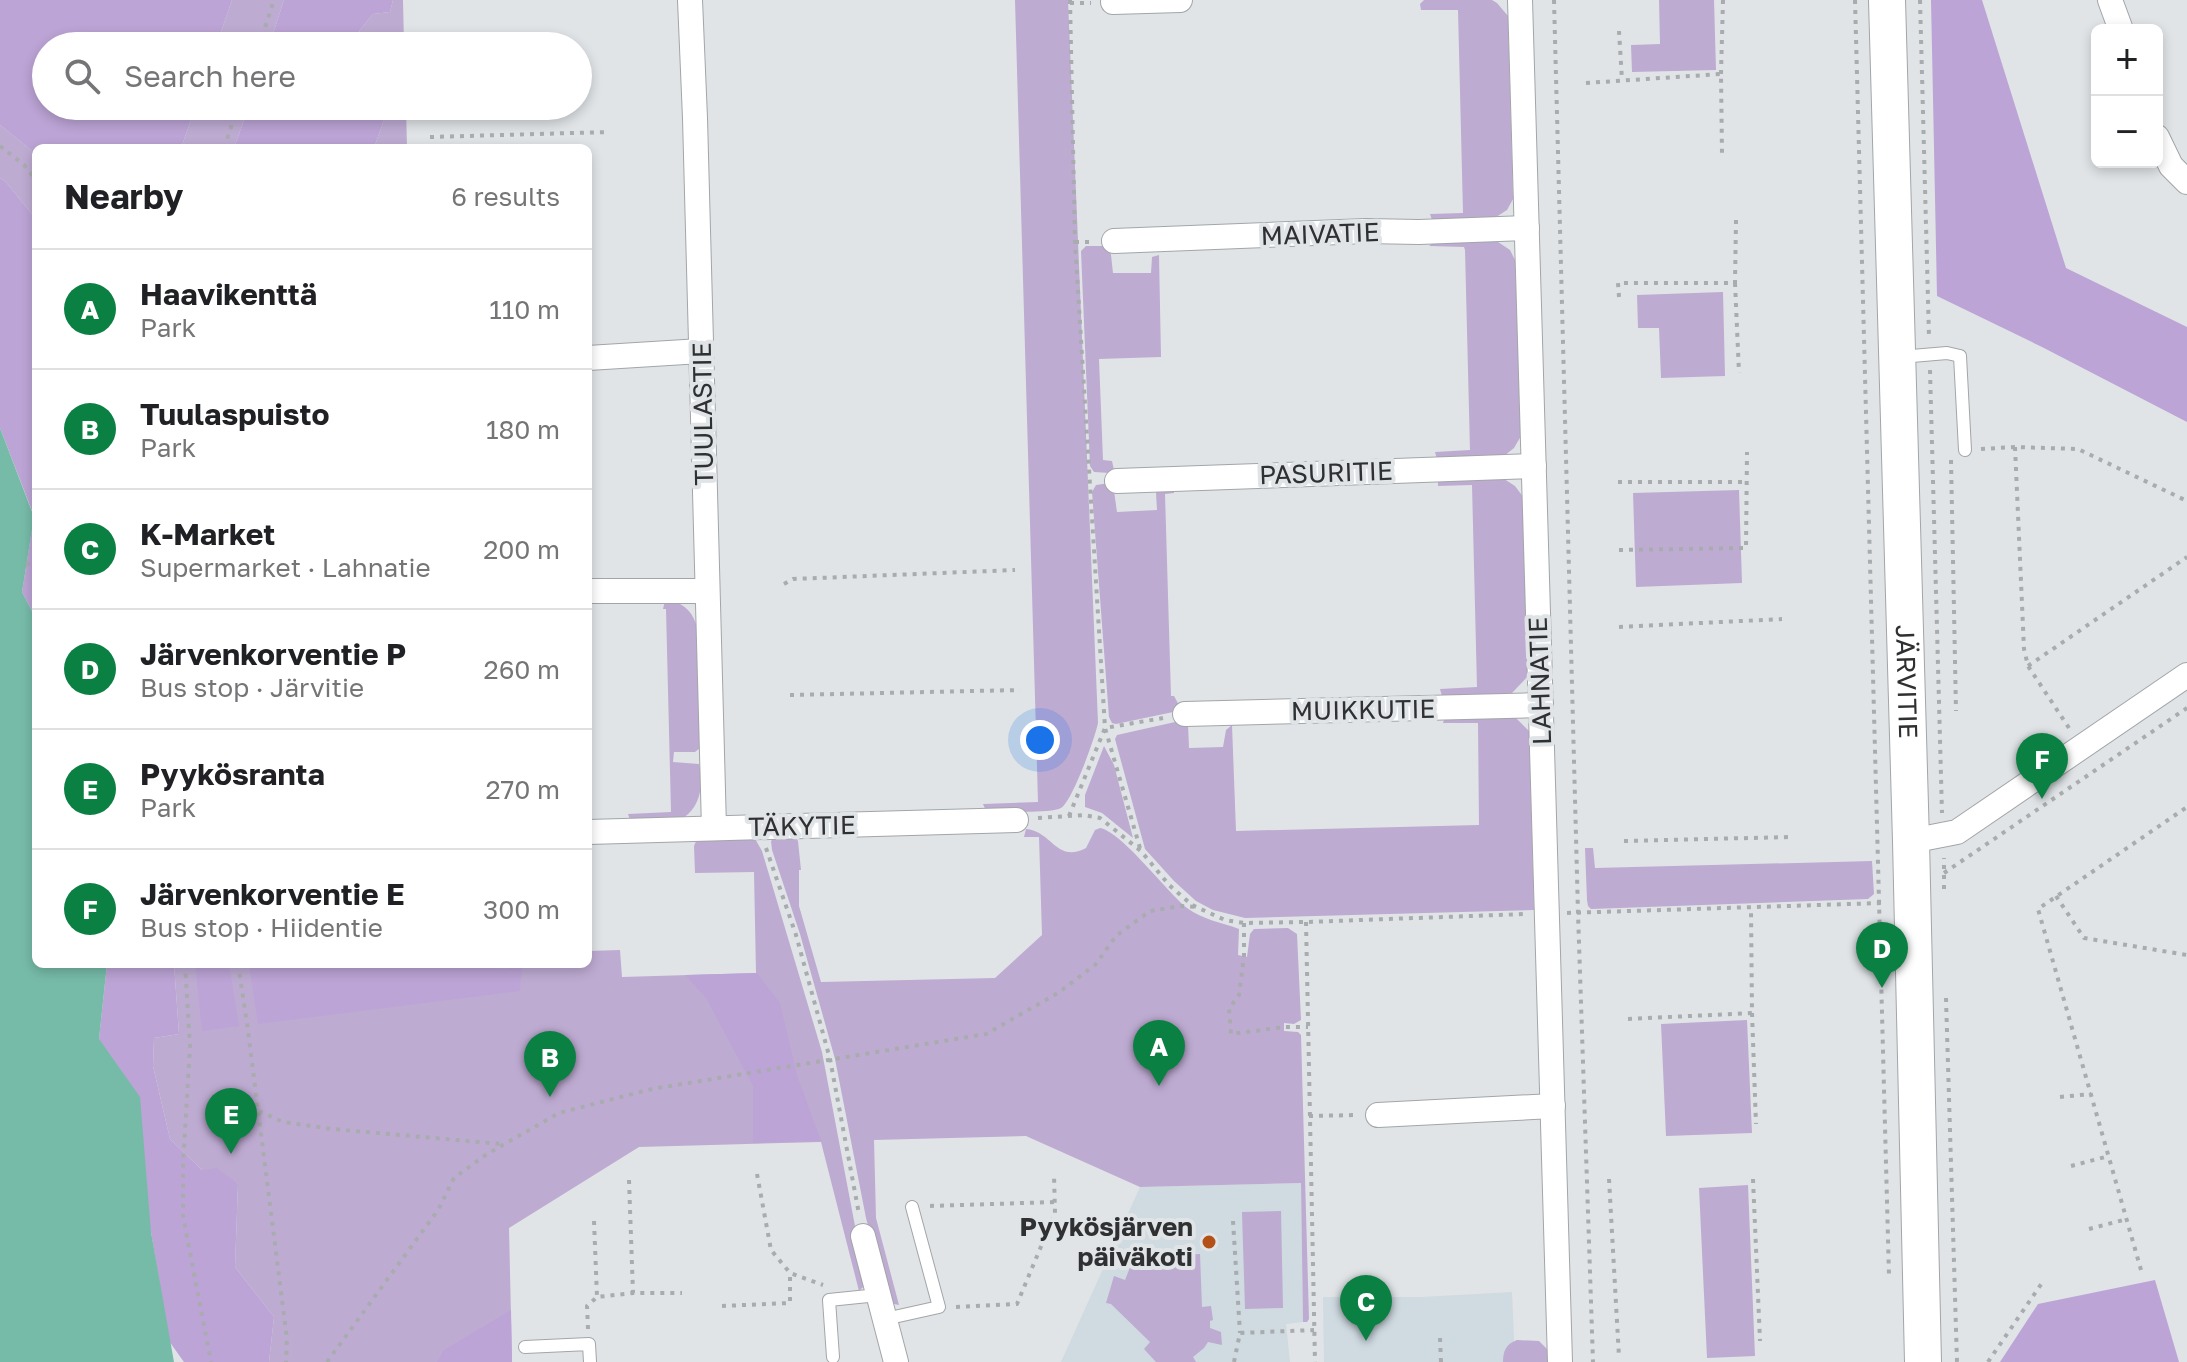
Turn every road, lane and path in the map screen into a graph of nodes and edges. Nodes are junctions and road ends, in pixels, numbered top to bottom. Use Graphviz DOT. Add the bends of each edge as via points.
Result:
graph roads {
  1 [pos="274,0"];
  2 [pos="690,0"];
  3 [pos="1070,0"];
  4 [pos="1180,0"];
  5 [pos="1520,0"];
  6 [pos="1554,0"];
  7 [pos="1723,0"];
  8 [pos="1855,0"];
  9 [pos="1887,0"];
  10 [pos="1920,0"];
  11 [pos="2110,0"];
  12 [pos="1113,2"];
  13 [pos="2119,24"];
  14 [pos="1619,31"];
  15 [pos="264,32"];
  16 [pos="1721,74"];
  17 [pos="1622,80"];
  18 [pos="1586,83"];
  19 [pos="233,120"];
  20 [pos="609,132"];
  21 [pos="430,137"];
  22 [pos="225,144"];
  23 [pos="0,146"];
  24 [pos="2163,149"];
  25 [pos="1722,154"];
  26 [pos="32,175"];
  27 [pos="2187,182"];
  28 [pos="1736,220"];
  29 [pos="1527,228"];
  30 [pos="1114,241"];
  31 [pos="1735,283"];
  32 [pos="1619,297"];
  33 [pos="701,351"];
  34 [pos="1913,356"];
  35 [pos="592,358"];
  36 [pos="1739,373"];
  37 [pos="2015,447"];
  38 [pos="1965,450"];
  39 [pos="1747,452"];
  40 [pos="1534,466"];
  41 [pos="1117,481"];
  42 [pos="1618,482"];
  43 [pos="1747,482"];
  44 [pos="2187,501"];
  45 [pos="1619,550"];
  46 [pos="2187,557"];
  47 [pos="32,561"];
  48 [pos="26,565"];
  49 [pos="1015,570"];
  50 [pos="784,584"];
  51 [pos="592,591"];
  52 [pos="707,591"];
  53 [pos="1782,619"];
  54 [pos="1619,627"];
  55 [pos="2028,666"];
  56 [pos="2187,675"];
  57 [pos="1020,690"];
  58 [pos="790,695"];
  59 [pos="1541,705"];
  60 [pos="2187,708"];
  61 [pos="1956,711"];
  62 [pos="1185,714"];
  63 [pos="1105,728"];
  64 [pos="2081,747"];
  65 [pos="2187,807"];
  66 [pos="1069,816"];
  67 [pos="1016,820"];
  68 [pos="759,826"];
  69 [pos="714,828"];
  70 [pos="592,832"];
  71 [pos="1791,837"];
  72 [pos="1927,839"];
  73 [pos="1624,841"];
  74 [pos="1141,851"];
  75 [pos="1944,873"];
  76 [pos="2056,896"];
  77 [pos="1896,902"];
  78 [pos="1196,907"];
  79 [pos="1751,909"];
  80 [pos="1547,913"];
  81 [pos="1578,913"];
  82 [pos="1306,922"];
  83 [pos="1244,923"];
  84 [pos="2187,955"];
  85 [pos="185,968"];
  86 [pos="239,968"];
  87 [pos="1946,996"];
  88 [pos="1752,1013"];
  89 [pos="1628,1019"];
  90 [pos="1308,1027"];
  91 [pos="830,1059"];
  92 [pos="2091,1094"];
  93 [pos="2060,1097"];
  94 [pos="1553,1106"];
  95 [pos="259,1111"];
  96 [pos="1378,1115"];
  97 [pos="1309,1116"];
  98 [pos="1756,1124"];
  99 [pos="504,1144"];
  100 [pos="2109,1156"];
  101 [pos="2071,1166"];
  102 [pos="757,1174"];
  103 [pos="1054,1175"];
  104 [pos="1609,1179"];
  105 [pos="1753,1179"];
  106 [pos="629,1180"];
  107 [pos="1055,1202"];
  108 [pos="912,1207"];
  109 [pos="2127,1219"];
  110 [pos="594,1221"];
  111 [pos="1233,1221"];
  112 [pos="2089,1229"];
  113 [pos="863,1236"];
  114 [pos="2141,1270"];
  115 [pos="790,1273"];
  116 [pos="2042,1283"];
  117 [pos="1890,1284"];
  118 [pos="633,1293"];
  119 [pos="682,1293"];
  120 [pos="878,1295"];
  121 [pos="597,1297"];
  122 [pos="829,1300"];
  123 [pos="722,1306"];
  124 [pos="939,1307"];
  125 [pos="885,1319"];
  126 [pos="1314,1330"];
  127 [pos="1240,1333"];
  128 [pos="1440,1338"];
  129 [pos="1760,1341"];
  130 [pos="589,1344"];
  131 [pos="525,1347"];
  132 [pos="833,1357"];
  133 [pos="1619,1357"];
  134 [pos="211,1362"];
  135 [pos="286,1362"];
  136 [pos="327,1362"];
  137 [pos="590,1362"];
  138 [pos="896,1362"];
  139 [pos="1234,1362"];
  140 [pos="1315,1362"];
  141 [pos="1441,1362"];
  142 [pos="1560,1362"];
  143 [pos="1593,1362"];
  144 [pos="1923,1362"];
  145 [pos="1957,1362"];
  146 [pos="1988,1362"];
  1 -- 15 [label="path"];
  2 -- 33 [label="street, TUULASTIE"];
  3 -- 63 [label="path" via="1075,242"];
  4 -- 12 [label="street"];
  5 -- 29 [label="street, LAHNATIE"];
  6 -- 81 [label="path"];
  7 -- 16 [label="path"];
  8 -- 77 [label="path"];
  9 -- 34 [label="street, JÄRVITIE"];
  10 -- 34 [label="path"];
  11 -- 13 [label="street"];
  14 -- 17 [label="path"];
  16 -- 17 [label="path"];
  16 -- 25 [label="path"];
  17 -- 18 [label="path"];
  19 -- 22 [label="path"];
  20 -- 21 [label="path"];
  23 -- 26 [label="path"];
  24 -- 27 [label="street"];
  28 -- 31 [label="path"];
  29 -- 30 [label="street, MAIVATIE"];
  29 -- 40 [label="street, LAHNATIE"];
  31 -- 32 [label="path" via="1618,283"];
  31 -- 36 [label="path"];
  33 -- 35 [label="street"];
  33 -- 52 [label="street, TUULASTIE"];
  34 -- 38 [label="lane" via="1960,356"];
  34 -- 72 [label="street, JÄRVITIE"];
  34 -- 72 [label="path"];
  37 -- 38 [label="path"];
  37 -- 44 [label="path" via="2078,449"];
  37 -- 55 [label="path"];
  38 -- 61 [label="path" via="1951,450"];
  39 -- 43 [label="path"];
  40 -- 41 [label="street, PASURITIE"];
  40 -- 59 [label="street, LAHNATIE"];
  42 -- 43 [label="path"];
  43 -- 45 [label="path" via="1746,548"];
  46 -- 55 [label="path"];
  47 -- 48 [label="path"];
  49 -- 50 [label="path" via="793,579"];
  51 -- 52 [label="street"];
  52 -- 69 [label="street, TUULASTIE"];
  53 -- 54 [label="path"];
  55 -- 64 [label="path"];
  56 -- 64 [label="street"];
  57 -- 58 [label="path"];
  59 -- 62 [label="street, MUIKKUTIE"];
  59 -- 80 [label="street, LAHNATIE"];
  60 -- 75 [label="path"];
  62 -- 63 [label="path"];
  63 -- 66 [label="path"];
  63 -- 74 [label="path"];
  64 -- 72 [label="street" via="1957,832"];
  65 -- 76 [label="path"];
  66 -- 67 [label="path"];
  66 -- 74 [label="path" via="1100,818"];
  67 -- 68 [label="street, TÄKYTIE"];
  68 -- 69 [label="street, TÄKYTIE"];
  68 -- 91 [label="path"];
  69 -- 70 [label="street, TÄKYTIE"];
  71 -- 73 [label="path"];
  72 -- 75 [label="path"];
  72 -- 77 [label="street, JÄRVITIE"];
  74 -- 78 [label="path"];
  75 -- 77 [label="path" via="1943,901"];
  76 -- 84 [label="path" via="2084,938"];
  76 -- 92 [label="path" via="2038,909"];
  77 -- 79 [label="path"];
  77 -- 117 [label="path"];
  77 -- 144 [label="street, JÄRVITIE"];
  78 -- 83 [label="path"];
  78 -- 91 [label="path" via="1150,911 1058,993 986,1034"];
  79 -- 81 [label="path"];
  79 -- 88 [label="path"];
  80 -- 81 [label="path"];
  80 -- 82 [label="path"];
  80 -- 94 [label="street, LAHNATIE"];
  81 -- 143 [label="path"];
  82 -- 83 [label="path"];
  82 -- 90 [label="path"];
  83 -- 90 [label="path" via="1239,995 1229,1009 1231,1034"];
  85 -- 134 [label="path" via="190,1046 183,1216"];
  86 -- 95 [label="path"];
  87 -- 145 [label="path"];
  88 -- 89 [label="path"];
  88 -- 98 [label="path"];
  90 -- 97 [label="path"];
  91 -- 99 [label="path" via="652,1089 572,1109"];
  91 -- 113 [label="path"];
  92 -- 93 [label="path"];
  92 -- 100 [label="path"];
  94 -- 96 [label="street"];
  94 -- 142 [label="street, LAHNATIE"];
  95 -- 99 [label="path" via="283,1122 332,1129"];
  95 -- 135 [label="path"];
  96 -- 97 [label="path"];
  97 -- 126 [label="path"];
  99 -- 136 [label="path" via="454,1178 438,1210"];
  100 -- 101 [label="path"];
  100 -- 109 [label="path"];
  102 -- 115 [label="path" via="771,1250"];
  103 -- 107 [label="path"];
  104 -- 133 [label="path"];
  105 -- 129 [label="path"];
  106 -- 118 [label="path"];
  107 -- 108 [label="path"];
  107 -- 124 [label="path" via="1017,1304"];
  108 -- 124 [label="lane"];
  109 -- 112 [label="path"];
  109 -- 114 [label="path"];
  110 -- 121 [label="path"];
  111 -- 127 [label="path"];
  113 -- 120 [label="street"];
  115 -- 122 [label="path" via="827,1287"];
  115 -- 123 [label="path" via="790,1303"];
  116 -- 146 [label="path"];
  118 -- 119 [label="path"];
  118 -- 121 [label="path"];
  120 -- 122 [label="lane"];
  120 -- 125 [label="street"];
  121 -- 130 [label="path" via="587,1306"];
  122 -- 132 [label="lane"];
  124 -- 125 [label="lane"];
  125 -- 138 [label="street"];
  126 -- 127 [label="path"];
  126 -- 140 [label="path"];
  127 -- 139 [label="path"];
  128 -- 141 [label="path"];
  130 -- 131 [label="lane"];
  130 -- 137 [label="lane"];
}
